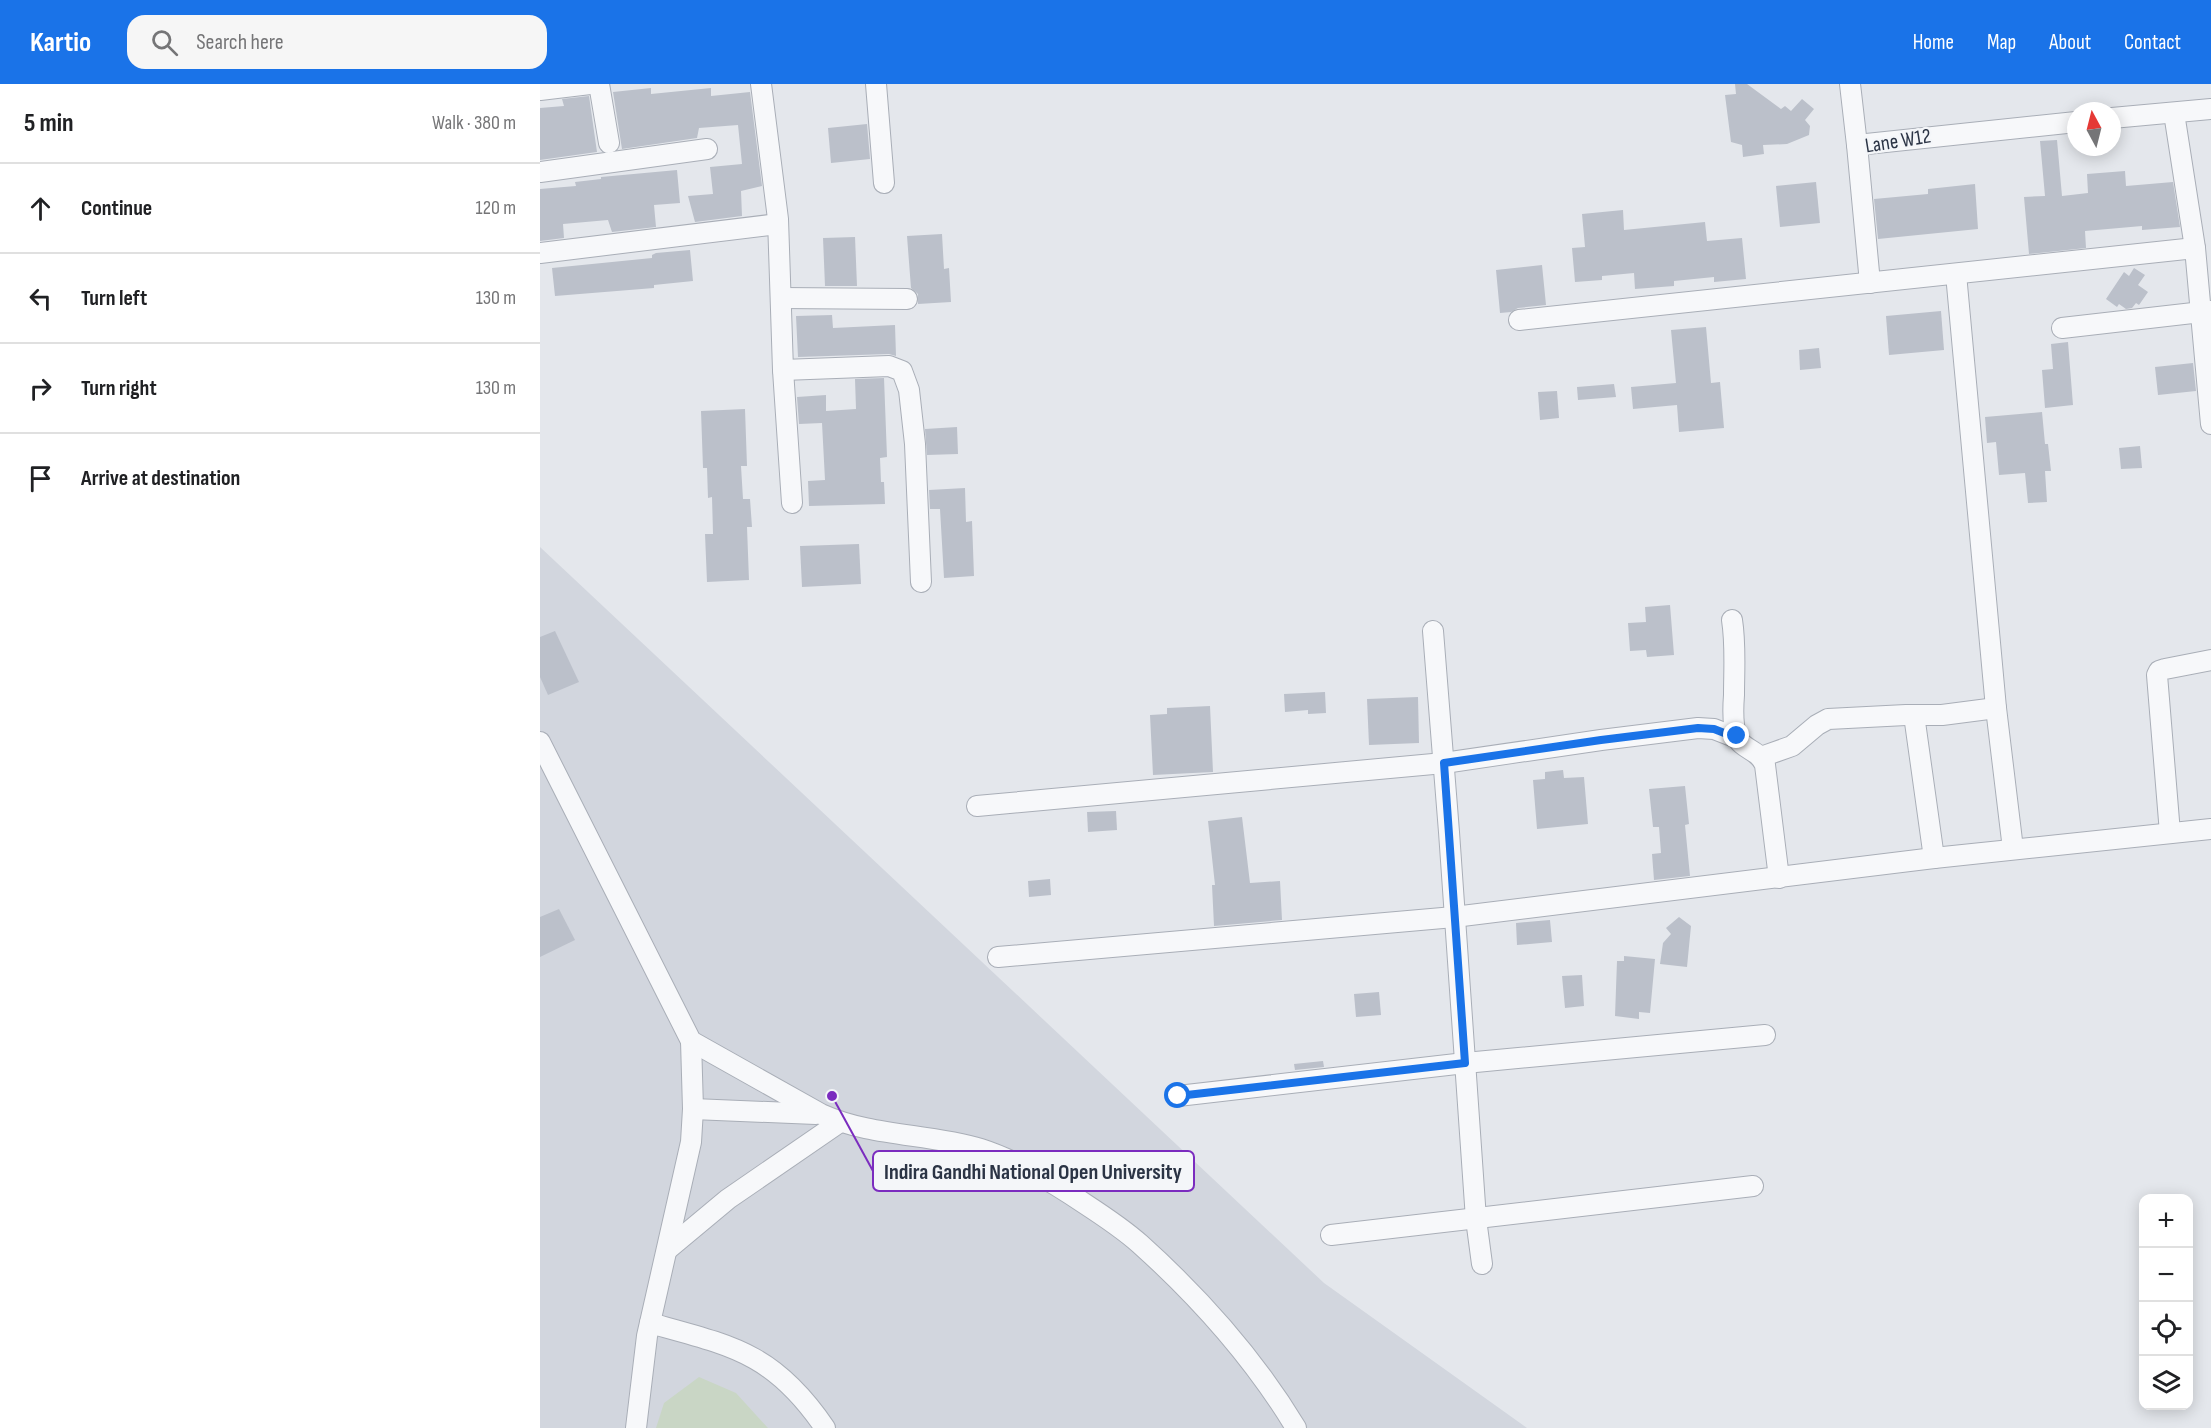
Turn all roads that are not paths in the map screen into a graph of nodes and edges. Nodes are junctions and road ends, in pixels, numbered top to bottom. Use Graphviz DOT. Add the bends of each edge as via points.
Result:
graph roads {
  1 [pos="590,84"];
  2 [pos="599,84"];
  3 [pos="760,84"];
  4 [pos="876,84"];
  5 [pos="1850,84"];
  6 [pos="540,90"];
  7 [pos="2211,109"];
  8 [pos="2174,113"];
  9 [pos="2121,117"];
  10 [pos="2067,123"];
  11 [pos="609,143"];
  12 [pos="1857,144"];
  13 [pos="707,149"];
  14 [pos="540,172"];
  15 [pos="884,183"];
  16 [pos="778,224"];
  17 [pos="2195,248"];
  18 [pos="540,254"];
  19 [pos="1956,274"];
  20 [pos="1870,283"];
  21 [pos="781,298"];
  22 [pos="907,298"];
  23 [pos="2206,311"];
  24 [pos="1519,320"];
  25 [pos="2062,328"];
  26 [pos="783,370"];
  27 [pos="2211,424"];
  28 [pos="792,503"];
  29 [pos="921,582"];
  30 [pos="1732,620"];
  31 [pos="1433,631"];
  32 [pos="2211,660"];
  33 [pos="1996,708"];
  34 [pos="1914,715"];
  35 [pos="1737,738"];
  36 [pos="540,742"];
  37 [pos="1761,756"];
  38 [pos="1444,763"];
  39 [pos="977,806"];
  40 [pos="2211,829"];
  41 [pos="2170,833"];
  42 [pos="2013,849"];
  43 [pos="1934,858"];
  44 [pos="1779,878"];
  45 [pos="1454,917"];
  46 [pos="998,957"];
  47 [pos="1765,1035"];
  48 [pos="691,1041"];
  49 [pos="1465,1063"];
  50 [pos="1178,1096"];
  51 [pos="693,1109"];
  52 [pos="821,1114"];
  53 [pos="840,1122"];
  54 [pos="1754,1186"];
  55 [pos="1476,1219"];
  56 [pos="1331,1235"];
  57 [pos="668,1249"];
  58 [pos="1482,1264"];
  59 [pos="650,1323"];
  60 [pos="636,1428"];
  61 [pos="825,1428"];
  62 [pos="1296,1428"];
  1 -- 6 [label="street"];
  2 -- 11 [label="street"];
  3 -- 16 [label="street"];
  4 -- 15 [label="street"];
  5 -- 12 [label="street"];
  7 -- 8 [label="street"];
  8 -- 9 [label="street"];
  8 -- 17 [label="street"];
  10 -- 12 [label="street, Lane W12"];
  12 -- 20 [label="street, Lane W12"];
  13 -- 14 [label="street"];
  16 -- 18 [label="street"];
  16 -- 21 [label="street"];
  17 -- 19 [label="street"];
  17 -- 23 [label="street"];
  19 -- 20 [label="street"];
  19 -- 33 [label="street"];
  20 -- 24 [label="street"];
  21 -- 22 [label="street"];
  21 -- 26 [label="street"];
  23 -- 25 [label="street"];
  23 -- 27 [label="street"];
  26 -- 28 [label="street"];
  26 -- 29 [label="street" via="889,366 902,371 909,390 915,444"];
  30 -- 35 [label="street"];
  31 -- 38 [label="street"];
  32 -- 41 [label="street" via="2165,669 2157,675"];
  33 -- 34 [label="street"];
  33 -- 42 [label="street"];
  34 -- 37 [label="street" via="1828,719 1792,746"];
  34 -- 43 [label="street"];
  35 -- 37 [label="street"];
  35 -- 38 [label="street" via="1714,729 1698,728"];
  36 -- 48 [label="street"];
  37 -- 44 [label="street" via="1767,771"];
  38 -- 39 [label="street"];
  38 -- 45 [label="street"];
  40 -- 41 [label="street"];
  41 -- 42 [label="street"];
  42 -- 43 [label="street"];
  43 -- 44 [label="street"];
  44 -- 45 [label="street"];
  45 -- 46 [label="street"];
  45 -- 49 [label="street"];
  47 -- 49 [label="street"];
  48 -- 51 [label="street"];
  48 -- 52 [label="street"];
  49 -- 50 [label="street"];
  49 -- 55 [label="street"];
  51 -- 52 [label="street"];
  51 -- 57 [label="street" via="691,1142"];
  52 -- 53 [label="street"];
  53 -- 57 [label="street" via="728,1199"];
  53 -- 62 [label="street" via="981,1149 1031,1171 1102,1215 1139,1243 1208,1312 1249,1361"];
  54 -- 55 [label="street"];
  55 -- 56 [label="street"];
  55 -- 58 [label="street"];
  57 -- 59 [label="street"];
  59 -- 60 [label="street"];
  59 -- 61 [label="street" via="739,1349 766,1364 792,1385"];
}
